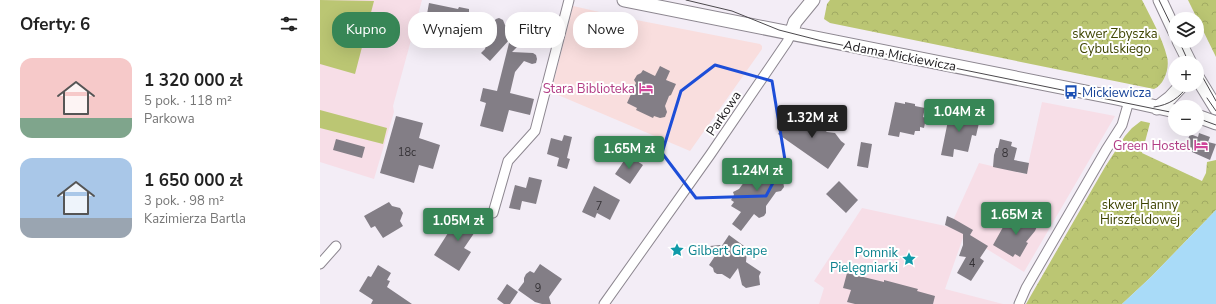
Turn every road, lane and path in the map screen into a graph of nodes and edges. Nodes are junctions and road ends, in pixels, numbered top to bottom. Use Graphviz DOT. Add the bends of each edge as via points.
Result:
graph roads {
  1 [pos="569,0"];
  2 [pos="624,0"];
  3 [pos="813,0"];
  4 [pos="1160,0"];
  5 [pos="1168,17"];
  6 [pos="791,34"];
  7 [pos="1204,88"];
  8 [pos="1176,92"];
  9 [pos="1129,101"];
  10 [pos="1157,108"];
  11 [pos="1216,108"];
  12 [pos="1168,110"];
  13 [pos="1204,119"];
  14 [pos="1216,123"];
  15 [pos="492,214"];
  16 [pos="336,246"];
  17 [pos="320,264"];
  18 [pos="604,304"];
  19 [pos="1019,304"];
  1 -- 15 [label="street" via="535,131 508,161"];
  2 -- 6 [label="main road, Adama Mickiewicza"];
  3 -- 6 [label="main road" via="795,22"];
  4 -- 5 [label="main road"];
  6 -- 9 [label="main road, Adama Mickiewicza"];
  6 -- 18 [label="street, Parkowa" via="710,155"];
  7 -- 11 [label="main road"];
  8 -- 10 [label="main road"];
  9 -- 10 [label="main road, Adama Mickiewicza"];
  9 -- 19 [label="street" via="1122,125"];
  10 -- 12 [label="main road, Adama Mickiewicza"];
  13 -- 14 [label="main road"];
  16 -- 17 [label="street"];
}
